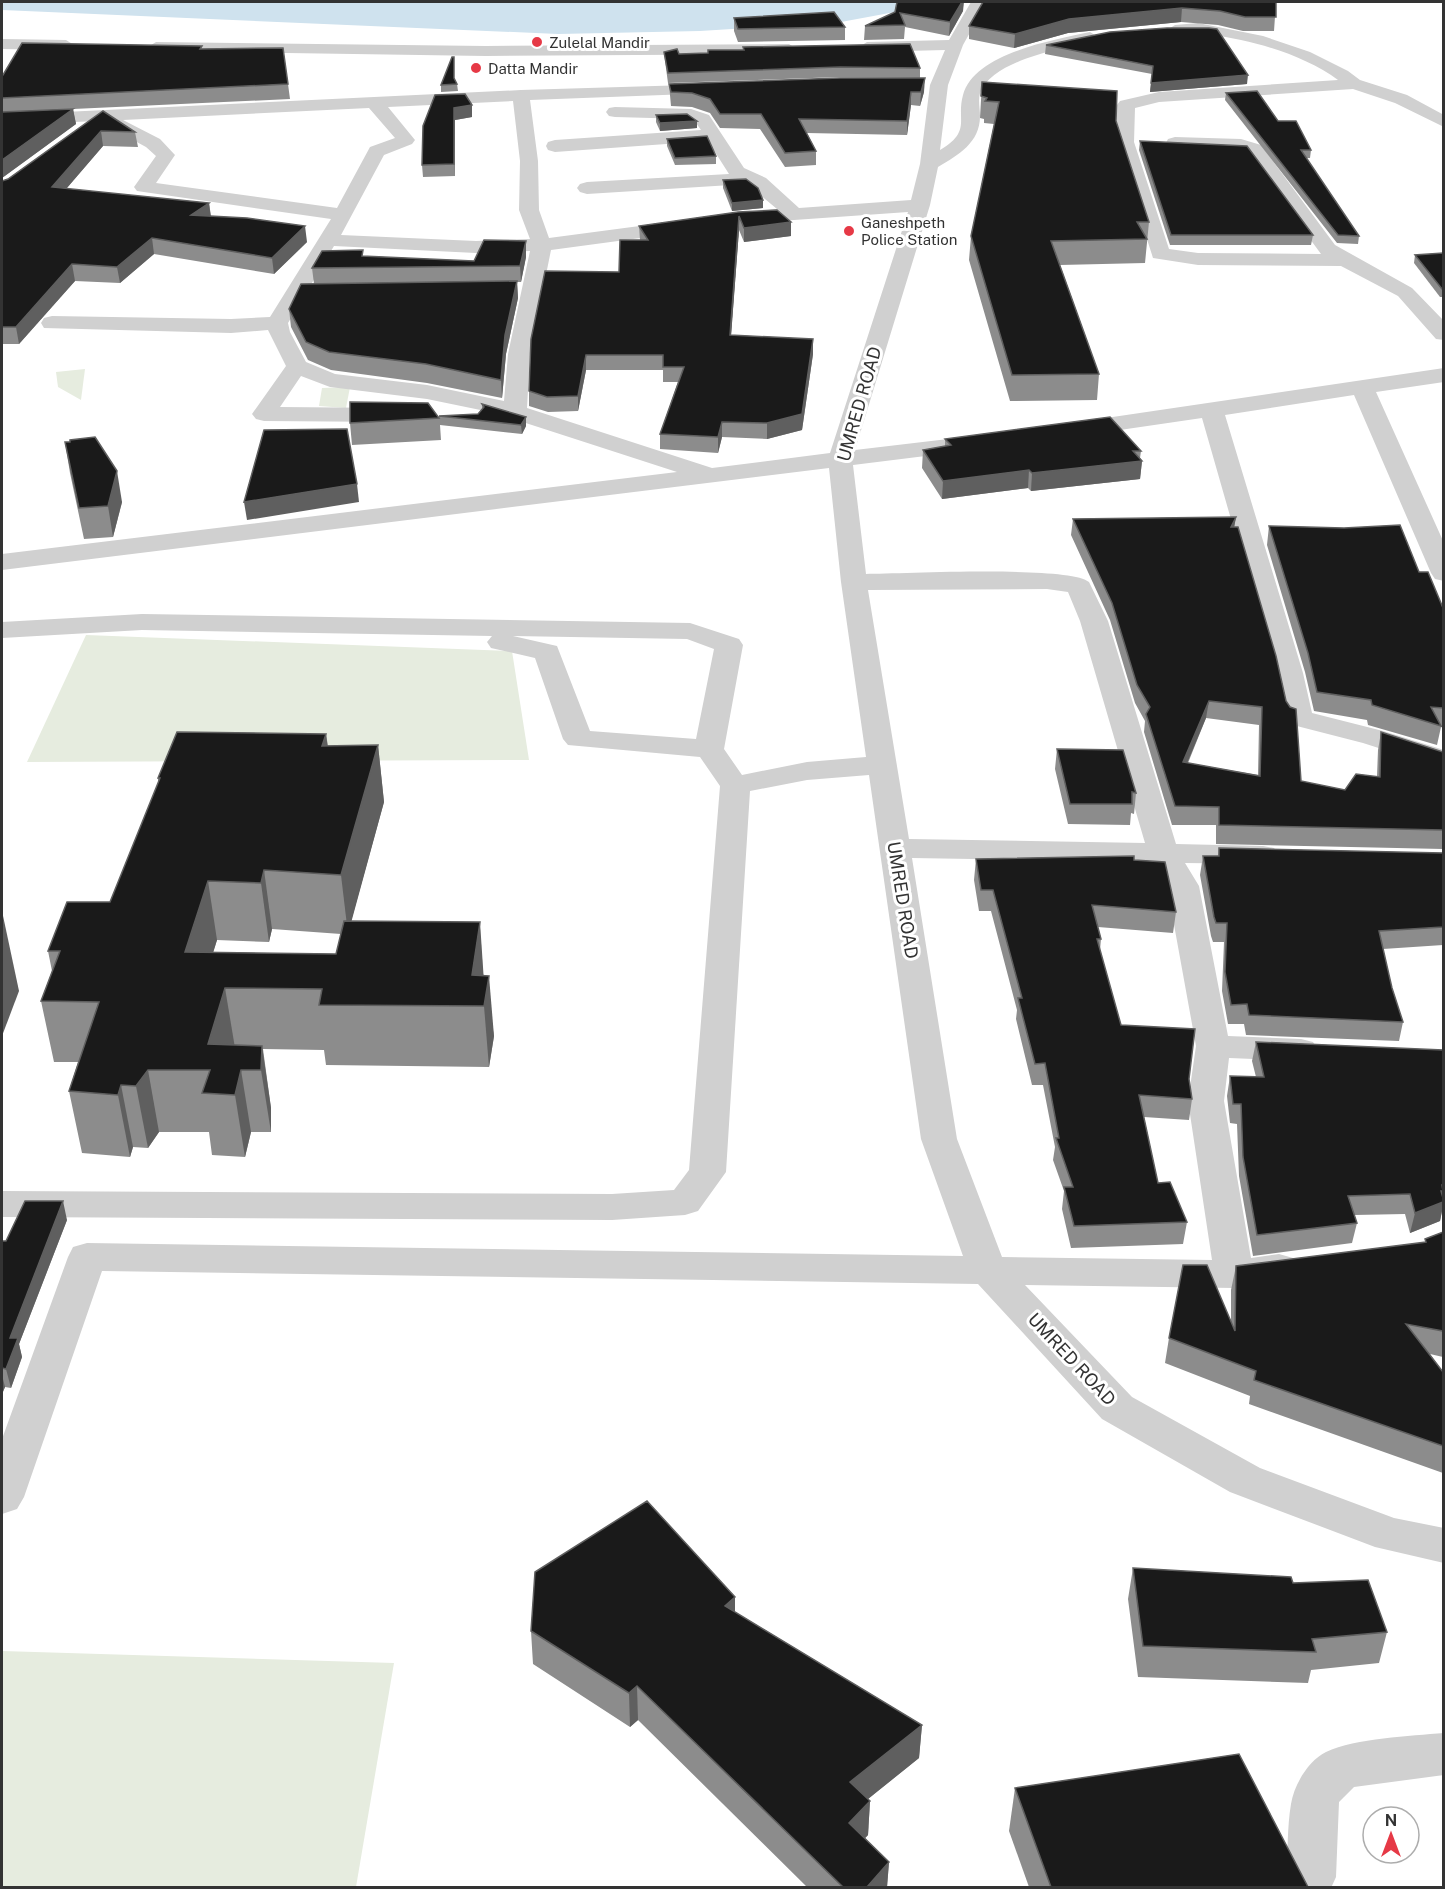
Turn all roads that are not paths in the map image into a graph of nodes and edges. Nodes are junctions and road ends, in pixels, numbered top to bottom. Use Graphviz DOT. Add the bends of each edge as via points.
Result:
graph roads {
  1 [pos="979,2"];
  2 [pos="1198,10"];
  3 [pos="1199,28"];
  4 [pos="1153,31"];
  5 [pos="1108,35"];
  6 [pos="2,44"];
  7 [pos="954,47"];
  8 [pos="2,50"];
  9 [pos="141,50"];
  10 [pos="852,50"];
  11 [pos="806,52"];
  12 [pos="1354,84"];
  13 [pos="734,88"];
  14 [pos="521,95"];
  15 [pos="972,95"];
  16 [pos="995,95"];
  17 [pos="374,102"];
  18 [pos="1105,104"];
  19 [pos="1126,105"];
  20 [pos="603,112"];
  21 [pos="104,115"];
  22 [pos="2,120"];
  23 [pos="1443,122"];
  24 [pos="713,135"];
  25 [pos="76,136"];
  26 [pos="1125,142"];
  27 [pos="555,146"];
  28 [pos="929,164"];
  29 [pos="750,178"];
  30 [pos="587,188"];
  31 [pos="920,205"];
  32 [pos="794,214"];
  33 [pos="343,215"];
  34 [pos="327,240"];
  35 [pos="542,245"];
  36 [pos="1345,260"];
  37 [pos="510,290"];
  38 [pos="532,290"];
  39 [pos="296,292"];
  40 [pos="318,292"];
  41 [pos="52,323"];
  42 [pos="277,323"];
  43 [pos="1443,334"];
  44 [pos="297,366"];
  45 [pos="1443,375"];
  46 [pos="1362,386"];
  47 [pos="507,409"];
  48 [pos="1212,411"];
  49 [pos="415,416"];
  50 [pos="439,416"];
  51 [pos="1052,433"];
  52 [pos="1005,439"];
  53 [pos="840,460"];
  54 [pos="715,476"];
  55 [pos="1438,548"];
  56 [pos="2,562"];
  57 [pos="1443,573"];
  58 [pos="854,582"];
  59 [pos="436,627"];
  60 [pos="2,630"];
  61 [pos="709,749"];
  62 [pos="1443,760"];
  63 [pos="880,766"];
  64 [pos="735,786"];
  65 [pos="896,848"];
  66 [pos="1163,853"];
  67 [pos="1291,855"];
  68 [pos="1213,1046"];
  69 [pos="1328,1051"];
  70 [pos="2,1204"];
  71 [pos="1314,1264"];
  72 [pos="987,1269"];
  73 [pos="1233,1274"];
  74 [pos="2,1497"];
  75 [pos="1443,1546"];
  76 [pos="1443,1754"];
  77 [pos="1311,1877"];
  1 -- 7 [label="street, UMRED ROAD"];
  2 -- 3 [label="street"];
  3 -- 4 [label="street"];
  3 -- 12 [label="street" via="1319,61"];
  5 -- 15 [label="street" via="1060,43 1005,62 985,76"];
  6 -- 8 [label="street" via="83,49"];
  7 -- 10 [label="street"];
  7 -- 28 [label="street, UMRED ROAD" via="928,85"];
  9 -- 11 [label="street" via="526,58"];
  12 -- 19 [label="street" via="1159,97"];
  12 -- 23 [label="street" via="1401,99"];
  13 -- 14 [label="street"];
  14 -- 17 [label="street"];
  14 -- 35 [label="street" via="529,162 529,210"];
  15 -- 16 [label="street"];
  15 -- 28 [label="street" via="971,122 961,146"];
  17 -- 21 [label="street"];
  17 -- 33 [label="street" via="406,140 377,151"];
  18 -- 19 [label="street"];
  19 -- 26 [label="street"];
  20 -- 24 [label="street" via="691,114 703,119"];
  21 -- 22 [label="street"];
  21 -- 25 [label="street"];
  21 -- 33 [label="street" via="153,143 166,155 144,187"];
  24 -- 27 [label="street"];
  24 -- 29 [label="street" via="737,172"];
  26 -- 36 [label="street" via="1241,145 1254,149 1328,249"];
  26 -- 36 [label="street" via="1160,254 1198,259"];
  28 -- 31 [label="street, UMRED ROAD"];
  29 -- 30 [label="street"];
  29 -- 32 [label="street"];
  31 -- 32 [label="street"];
  31 -- 53 [label="street, UMRED ROAD"];
  32 -- 35 [label="street"];
  33 -- 34 [label="street"];
  34 -- 35 [label="street" via="471,256"];
  34 -- 39 [label="street"];
  35 -- 38 [label="street"];
  36 -- 43 [label="street" via="1405,292"];
  37 -- 38 [label="street"];
  38 -- 47 [label="street"];
  39 -- 40 [label="street"];
  39 -- 42 [label="street"];
  41 -- 42 [label="street"];
  42 -- 44 [label="street"];
  44 -- 47 [label="street" via="330,380 427,392"];
  44 -- 49 [label="street" via="264,414"];
  45 -- 46 [label="street"];
  46 -- 48 [label="street"];
  46 -- 55 [label="street"];
  47 -- 50 [label="street" via="474,417"];
  47 -- 54 [label="street"];
  48 -- 51 [label="street"];
  48 -- 62 [label="street" via="1299,718 1393,742"];
  52 -- 53 [label="street"];
  53 -- 54 [label="street"];
  53 -- 58 [label="street, UMRED ROAD"];
  54 -- 56 [label="street"];
  55 -- 57 [label="street"];
  58 -- 63 [label="street, UMRED ROAD"];
  58 -- 66 [label="street" via="1047,581 1077,585 1094,621"];
  59 -- 60 [label="street" via="142,622"];
  59 -- 61 [label="street" via="547,652 578,739"];
  59 -- 61 [label="street" via="690,631 729,645"];
  61 -- 64 [label="street"];
  63 -- 64 [label="street" via="833,766"];
  63 -- 65 [label="street, UMRED ROAD"];
  64 -- 70 [label="street" via="707,1172 685,1202 612,1207"];
  65 -- 66 [label="street"];
  65 -- 72 [label="street, UMRED ROAD" via="939,1139"];
  66 -- 67 [label="street"];
  66 -- 68 [label="street" via="1183,886"];
  68 -- 69 [label="street"];
  68 -- 73 [label="street" via="1206,1101"];
  71 -- 73 [label="street"];
  72 -- 73 [label="street"];
  72 -- 74 [label="street" via="87,1257"];
  72 -- 75 [label="street, UMRED ROAD" via="1118,1408 1245,1480 1390,1535"];
  76 -- 77 [label="street" via="1341,1767 1322,1785 1315,1802"];
}
